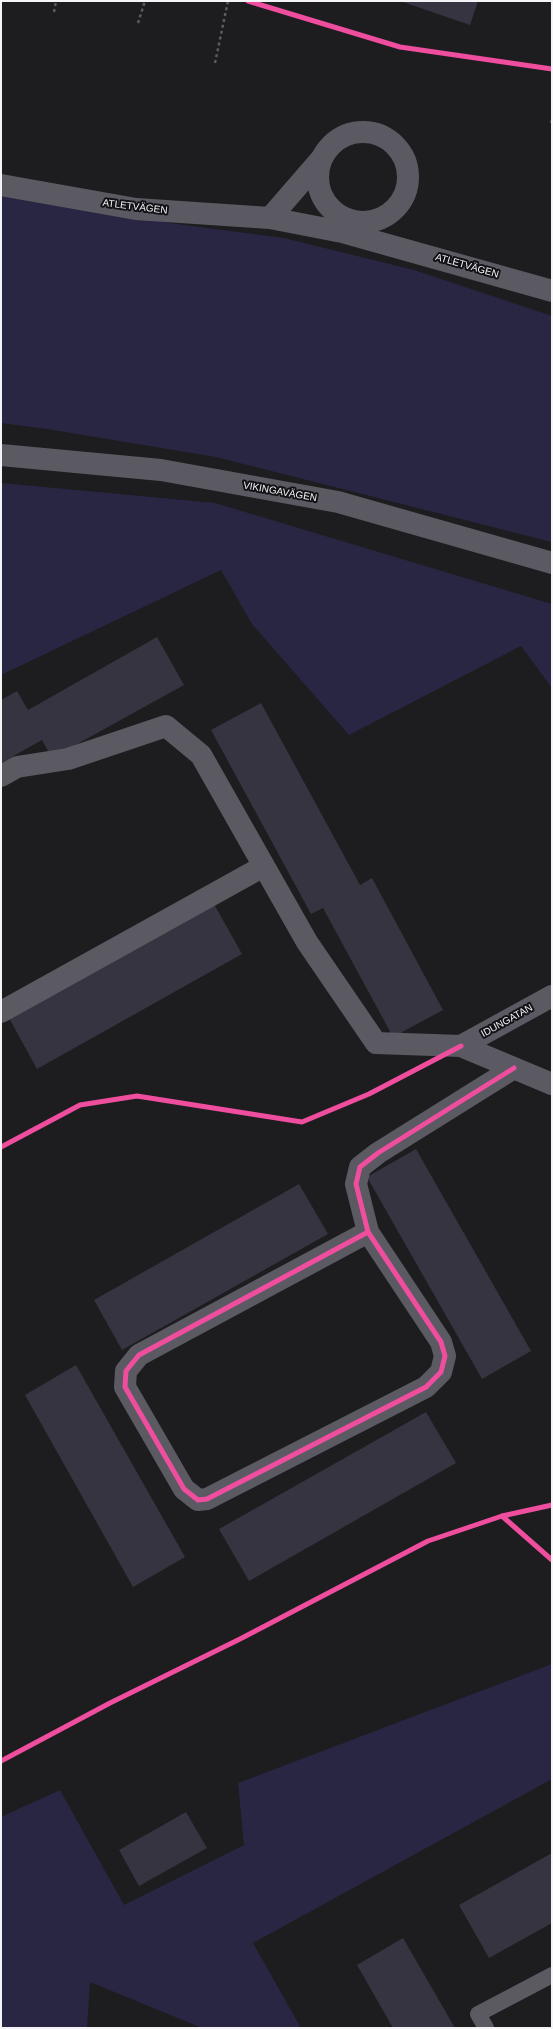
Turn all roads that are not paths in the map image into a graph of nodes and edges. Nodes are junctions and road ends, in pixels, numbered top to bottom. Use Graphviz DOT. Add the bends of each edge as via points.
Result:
graph roads {
  1 [pos="322,157"];
  2 [pos="1,185"];
  3 [pos="406,190"];
  4 [pos="270,218"];
  5 [pos="383,243"];
  6 [pos="552,291"];
  7 [pos="1,455"];
  8 [pos="552,563"];
  9 [pos="1,776"];
  10 [pos="264,866"];
  11 [pos="552,996"];
  12 [pos="1,1012"];
  13 [pos="462,1046"];
  14 [pos="514,1068"];
  15 [pos="552,1084"];
  16 [pos="368,1232"];
  17 [pos="552,1975"];
  18 [pos="486,2028"];
  1 -- 3 [label="street" via="331,145 343,136 358,132 373,133 387,138 398,148 405,161 408,175"];
  1 -- 3 [label="street" via="318,172 324,200 334,212 347,220 362,222 390,214 400,203"];
  1 -- 4 [label="street"];
  2 -- 4 [label="street, ATLETVÄGEN" via="136,209"];
  3 -- 5 [label="street"];
  4 -- 5 [label="street, ATLETVÄGEN"];
  5 -- 6 [label="street, ATLETVÄGEN"];
  7 -- 8 [label="street, VIKINGAVÄGEN" via="161,470 338,502"];
  9 -- 10 [label="street" via="17,767 68,759 166,726 201,755"];
  10 -- 12 [label="street"];
  10 -- 13 [label="street" via="307,942 376,1043"];
  11 -- 13 [label="street, IDUNGATAN"];
  13 -- 14 [label="street"];
  14 -- 15 [label="street"];
  14 -- 16 [label="street" via="378,1153 360,1167 356,1184"];
  16 -- 16 [label="street" via="441,1342 445,1356 441,1372 419,1391 207,1500 198,1500 184,1489 125,1387 126,1371 139,1355"];
  17 -- 18 [label="lane" via="478,2014"];
}
